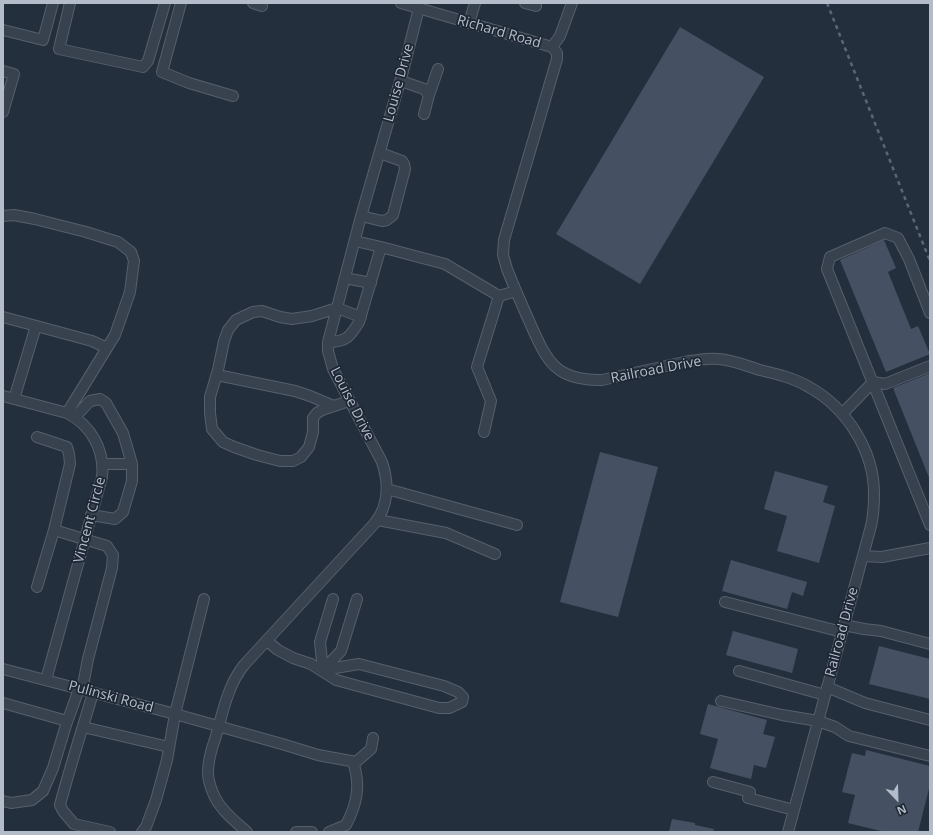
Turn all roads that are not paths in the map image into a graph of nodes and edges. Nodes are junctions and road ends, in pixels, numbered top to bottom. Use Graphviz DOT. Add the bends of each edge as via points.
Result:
graph roads {
  1 [pos="52,3"];
  2 [pos="70,3"];
  3 [pos="165,3"];
  4 [pos="181,3"];
  5 [pos="401,3"];
  6 [pos="475,3"];
  7 [pos="525,3"];
  8 [pos="572,3"];
  9 [pos="536,6"];
  10 [pos="419,8"];
  11 [pos="435,8"];
  12 [pos="469,23"];
  13 [pos="3,30"];
  14 [pos="552,47"];
  15 [pos="438,69"];
  16 [pos="3,71"];
  17 [pos="400,81"];
  18 [pos="429,95"];
  19 [pos="233,96"];
  20 [pos="3,112"];
  21 [pos="424,114"];
  22 [pos="380,153"];
  23 [pos="3,216"];
  24 [pos="361,216"];
  25 [pos="355,241"];
  26 [pos="381,248"];
  27 [pos="345,278"];
  28 [pos="371,284"];
  29 [pos="516,291"];
  30 [pos="499,296"];
  31 [pos="337,308"];
  32 [pos="930,313"];
  33 [pos="361,317"];
  34 [pos="3,318"];
  35 [pos="36,326"];
  36 [pos="328,342"];
  37 [pos="107,348"];
  38 [pos="930,366"];
  39 [pos="217,376"];
  40 [pos="873,382"];
  41 [pos="3,396"];
  42 [pos="14,399"];
  43 [pos="349,401"];
  44 [pos="334,406"];
  45 [pos="842,414"];
  46 [pos="71,415"];
  47 [pos="484,432"];
  48 [pos="37,438"];
  49 [pos="102,464"];
  50 [pos="132,464"];
  51 [pos="387,489"];
  52 [pos="91,515"];
  53 [pos="378,520"];
  54 [pos="517,525"];
  55 [pos="930,525"];
  56 [pos="54,530"];
  57 [pos="84,540"];
  58 [pos="930,548"];
  59 [pos="495,554"];
  60 [pos="863,556"];
  61 [pos="37,587"];
  62 [pos="204,599"];
  63 [pos="332,599"];
  64 [pos="357,599"];
  65 [pos="725,602"];
  66 [pos="843,629"];
  67 [pos="267,641"];
  68 [pos="930,644"];
  69 [pos="3,669"];
  70 [pos="323,670"];
  71 [pos="739,671"];
  72 [pos="46,680"];
  73 [pos="80,689"];
  74 [pos="826,691"];
  75 [pos="93,693"];
  76 [pos="721,701"];
  77 [pos="3,703"];
  78 [pos="175,714"];
  79 [pos="818,720"];
  80 [pos="930,720"];
  81 [pos="67,721"];
  82 [pos="218,726"];
  83 [pos="83,727"];
  84 [pos="373,738"];
  85 [pos="169,747"];
  86 [pos="930,756"];
  87 [pos="353,762"];
  88 [pos="713,782"];
  89 [pos="3,800"];
  90 [pos="794,810"];
  91 [pos="110,832"];
  92 [pos="142,832"];
  93 [pos="247,832"];
  94 [pos="296,832"];
  95 [pos="312,832"];
  96 [pos="329,832"];
  97 [pos="788,832"];
  1 -- 13 [label="street" via="42,40"];
  2 -- 3 [label="street" via="59,49 143,67 148,61"];
  4 -- 19 [label="street" via="162,72"];
  5 -- 10 [label="street, Richard Road"];
  6 -- 12 [label="street"];
  7 -- 9 [label="street"];
  8 -- 14 [label="street" via="560,36"];
  10 -- 11 [label="street, Richard Road"];
  10 -- 17 [label="street, Louise Drive"];
  11 -- 12 [label="street, Richard Road"];
  12 -- 14 [label="street, Richard Road"];
  14 -- 29 [label="street, Railroad Drive" via="557,53 557,59 504,240 503,255"];
  15 -- 18 [label="street"];
  16 -- 20 [label="street" via="14,74"];
  17 -- 18 [label="street" via="424,89"];
  17 -- 22 [label="street, Louise Drive"];
  18 -- 21 [label="street"];
  22 -- 24 [label="street, Louise Drive"];
  22 -- 24 [label="street" via="404,164 405,169 393,215 382,221"];
  23 -- 37 [label="street" via="14,215 35,219 86,232 118,242 131,252 134,261 130,292 115,335"];
  24 -- 25 [label="street, Louise Drive"];
  25 -- 26 [label="street"];
  25 -- 27 [label="street, Louise Drive"];
  26 -- 28 [label="street"];
  26 -- 30 [label="street" via="445,264"];
  27 -- 28 [label="street"];
  27 -- 31 [label="street, Louise Drive"];
  28 -- 33 [label="street"];
  29 -- 30 [label="street"];
  29 -- 45 [label="street, Railroad Drive" via="543,353 559,371 576,378 587,381 602,380 689,360 721,359 809,386 824,396"];
  30 -- 47 [label="street" via="477,368 491,401"];
  31 -- 33 [label="street"];
  31 -- 36 [label="street, Louise Drive"];
  31 -- 39 [label="street" via="292,319 262,310 236,320 224,341"];
  32 -- 40 [label="street" via="898,238 885,234 830,257 828,269"];
  33 -- 36 [label="street" via="344,341"];
  34 -- 35 [label="street"];
  35 -- 37 [label="street" via="92,340"];
  35 -- 42 [label="street"];
  36 -- 43 [label="street, Louise Drive" via="333,369"];
  37 -- 46 [label="street"];
  38 -- 40 [label="street" via="885,384"];
  39 -- 44 [label="street" via="295,391"];
  39 -- 44 [label="street" via="210,397 212,429 223,442 280,461 301,457 309,447 316,413"];
  40 -- 45 [label="street"];
  40 -- 55 [label="street"];
  41 -- 42 [label="street, Vincent Circle"];
  42 -- 46 [label="street, Vincent Circle"];
  43 -- 44 [label="street"];
  43 -- 51 [label="street, Louise Drive" via="382,462"];
  45 -- 60 [label="street, Railroad Drive" via="865,448 874,484 873,515"];
  46 -- 49 [label="street, Vincent Circle" via="87,427 94,437 101,453"];
  46 -- 50 [label="street" via="90,401 100,399 106,403 122,433"];
  48 -- 56 [label="street" via="66,447 70,454 68,475"];
  49 -- 50 [label="street"];
  49 -- 52 [label="street, Vincent Circle" via="102,476"];
  50 -- 52 [label="street" via="132,481 123,512 115,519"];
  51 -- 53 [label="street, Louise Drive"];
  51 -- 54 [label="street"];
  52 -- 57 [label="street, Vincent Circle"];
  53 -- 59 [label="street" via="446,533"];
  53 -- 67 [label="street, Louise Drive"];
  56 -- 57 [label="street"];
  56 -- 61 [label="street"];
  57 -- 72 [label="street, Vincent Circle"];
  57 -- 73 [label="street" via="107,546 113,555 112,568"];
  58 -- 60 [label="street" via="882,557"];
  60 -- 66 [label="street, Railroad Drive"];
  62 -- 78 [label="street"];
  63 -- 70 [label="street" via="320,642"];
  64 -- 70 [label="street" via="341,651"];
  65 -- 66 [label="street"];
  66 -- 68 [label="street" via="881,631"];
  66 -- 74 [label="street, Railroad Drive"];
  67 -- 70 [label="street" via="293,658"];
  67 -- 82 [label="street, Louise Drive" via="244,665 234,680"];
  69 -- 72 [label="street, Pulinski Road"];
  70 -- 70 [label="street" via="336,680 439,708 449,708 462,702 463,697 458,692 444,686 359,664"];
  71 -- 74 [label="street"];
  72 -- 73 [label="street, Pulinski Road"];
  73 -- 75 [label="street, Pulinski Road"];
  73 -- 81 [label="street"];
  74 -- 79 [label="street, Railroad Drive"];
  74 -- 80 [label="street"];
  75 -- 78 [label="street, Pulinski Road"];
  75 -- 83 [label="street"];
  76 -- 79 [label="street" via="782,715"];
  77 -- 81 [label="street"];
  78 -- 82 [label="street, Pulinski Road"];
  78 -- 85 [label="street"];
  79 -- 86 [label="street" via="849,736"];
  79 -- 90 [label="street, Railroad Drive"];
  81 -- 89 [label="street" via="43,791 32,800 11,803"];
  82 -- 87 [label="street, Pulinski Road" via="318,755"];
  82 -- 93 [label="street, Louise Drive" via="208,772 213,794 225,811"];
  83 -- 85 [label="street"];
  83 -- 91 [label="street" via="60,804 74,824"];
  84 -- 87 [label="street" via="371,749"];
  85 -- 92 [label="street" via="156,800"];
  87 -- 96 [label="street" via="358,786 353,812 346,825"];
  88 -- 90 [label="street" via="750,792 748,798"];
  90 -- 97 [label="street, Railroad Drive"];
  94 -- 95 [label="street"];
}
